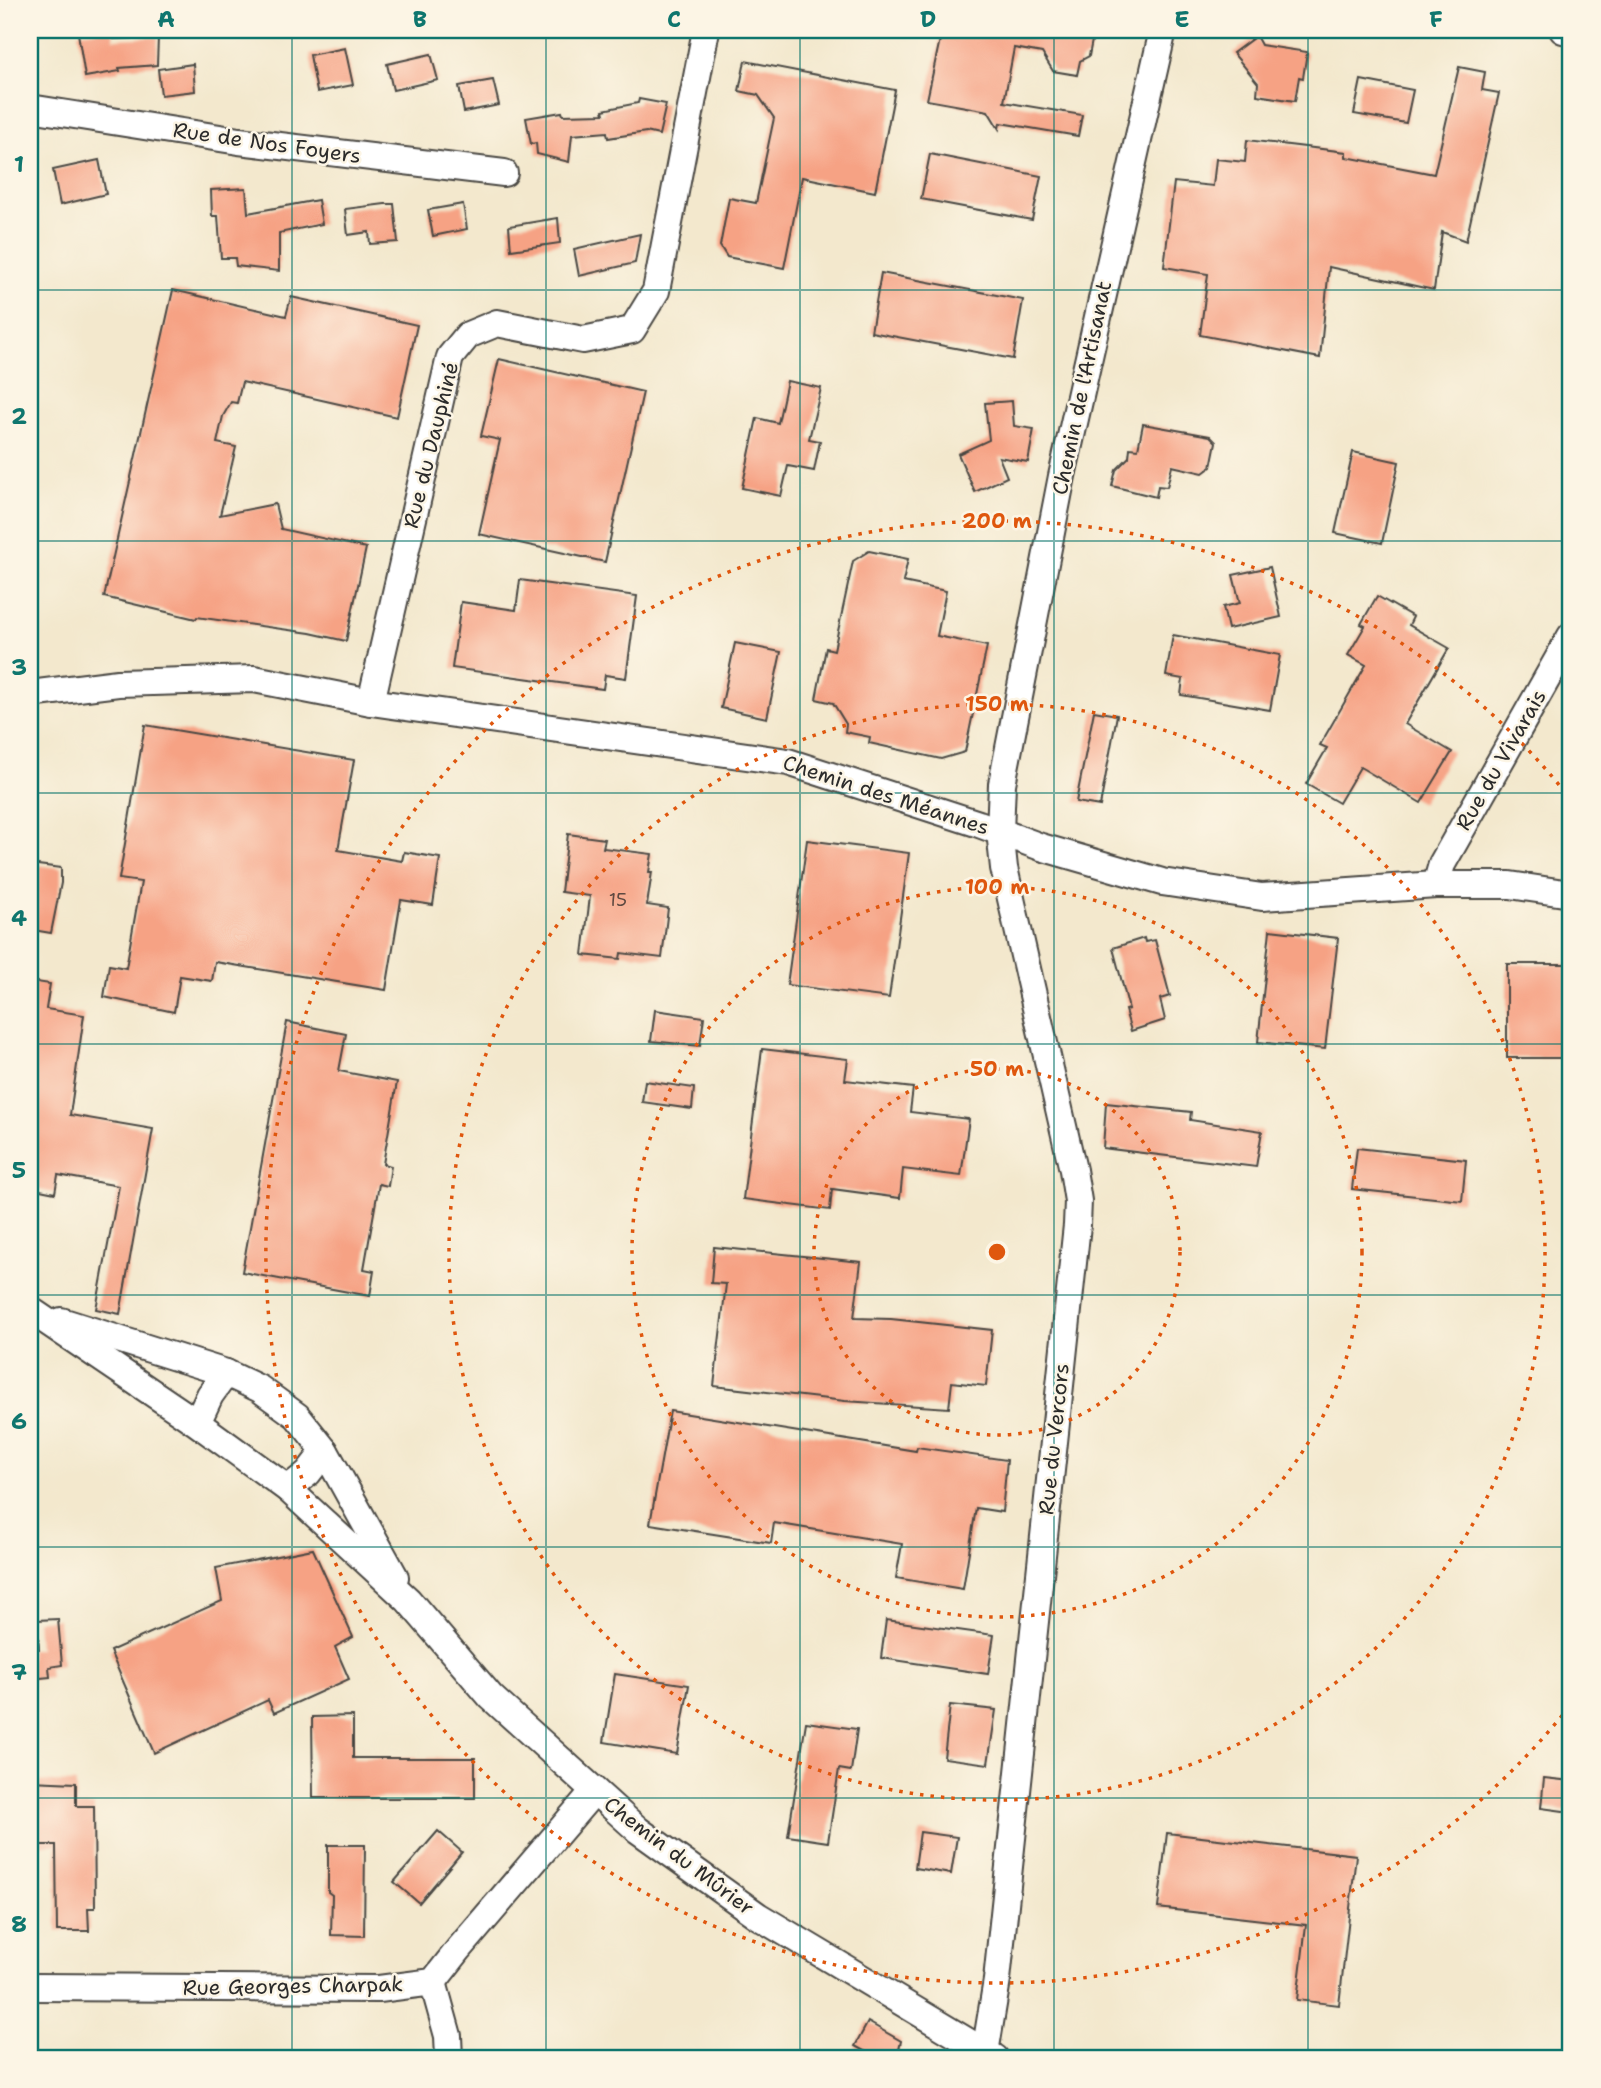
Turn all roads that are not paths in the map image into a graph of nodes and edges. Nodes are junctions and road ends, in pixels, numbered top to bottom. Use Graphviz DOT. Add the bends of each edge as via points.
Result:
graph roads {
  1 [pos="706,30"];
  2 [pos="1163,30"];
  3 [pos="1563,30"];
  4 [pos="1571,31"];
  5 [pos="30,108"];
  6 [pos="504,173"];
  7 [pos="1571,636"];
  8 [pos="30,694"];
  9 [pos="370,702"];
  10 [pos="1000,831"];
  11 [pos="1436,885"];
  12 [pos="1571,894"];
  13 [pos="32,1311"];
  14 [pos="226,1373"];
  15 [pos="197,1423"];
  16 [pos="324,1451"];
  17 [pos="288,1489"];
  18 [pos="408,1600"];
  19 [pos="594,1791"];
  20 [pos="433,1982"];
  21 [pos="30,1987"];
  22 [pos="990,2056"];
  23 [pos="449,2058"];
  1 -- 9 [label="street, Rue du Dauphiné" via="656,290 632,330 583,340 497,323 468,335 450,357"];
  2 -- 10 [label="street, Chemin de l'Artisanat" via="1062,476 1002,784"];
  3 -- 4 [label="street"];
  5 -- 6 [label="street, Rue de Nos Foyers" via="239,141"];
  7 -- 11 [label="street, Rue du Vivarais" via="1442,864"];
  8 -- 9 [label="street, Chemin des Méannes" via="118,683 254,679"];
  9 -- 10 [label="street, Chemin des Méannes" via="788,762"];
  10 -- 11 [label="street, Chemin des Méannes" via="1162,882 1262,897"];
  10 -- 22 [label="street, Rue du Vercors" via="1004,868 1078,1201"];
  11 -- 12 [label="street, Chemin des Méannes" via="1510,885"];
  13 -- 14 [label="street, Chemin du Mûrier"];
  13 -- 15 [label="street, Chemin du Mûrier"];
  14 -- 15 [label="street"];
  14 -- 16 [label="street, Chemin du Mûrier" via="260,1389 297,1416"];
  15 -- 17 [label="street, Chemin du Mûrier"];
  16 -- 17 [label="street" via="308,1473"];
  16 -- 18 [label="street, Chemin du Mûrier"];
  17 -- 18 [label="street, Chemin du Mûrier"];
  18 -- 19 [label="street, Chemin du Mûrier" via="491,1698"];
  19 -- 20 [label="street, Rue Georges Charpak"];
  19 -- 22 [label="street, Chemin du Mûrier" via="638,1830 758,1916"];
  20 -- 21 [label="street, Rue Georges Charpak" via="379,1989"];
  20 -- 23 [label="street" via="448,2036"];
}
